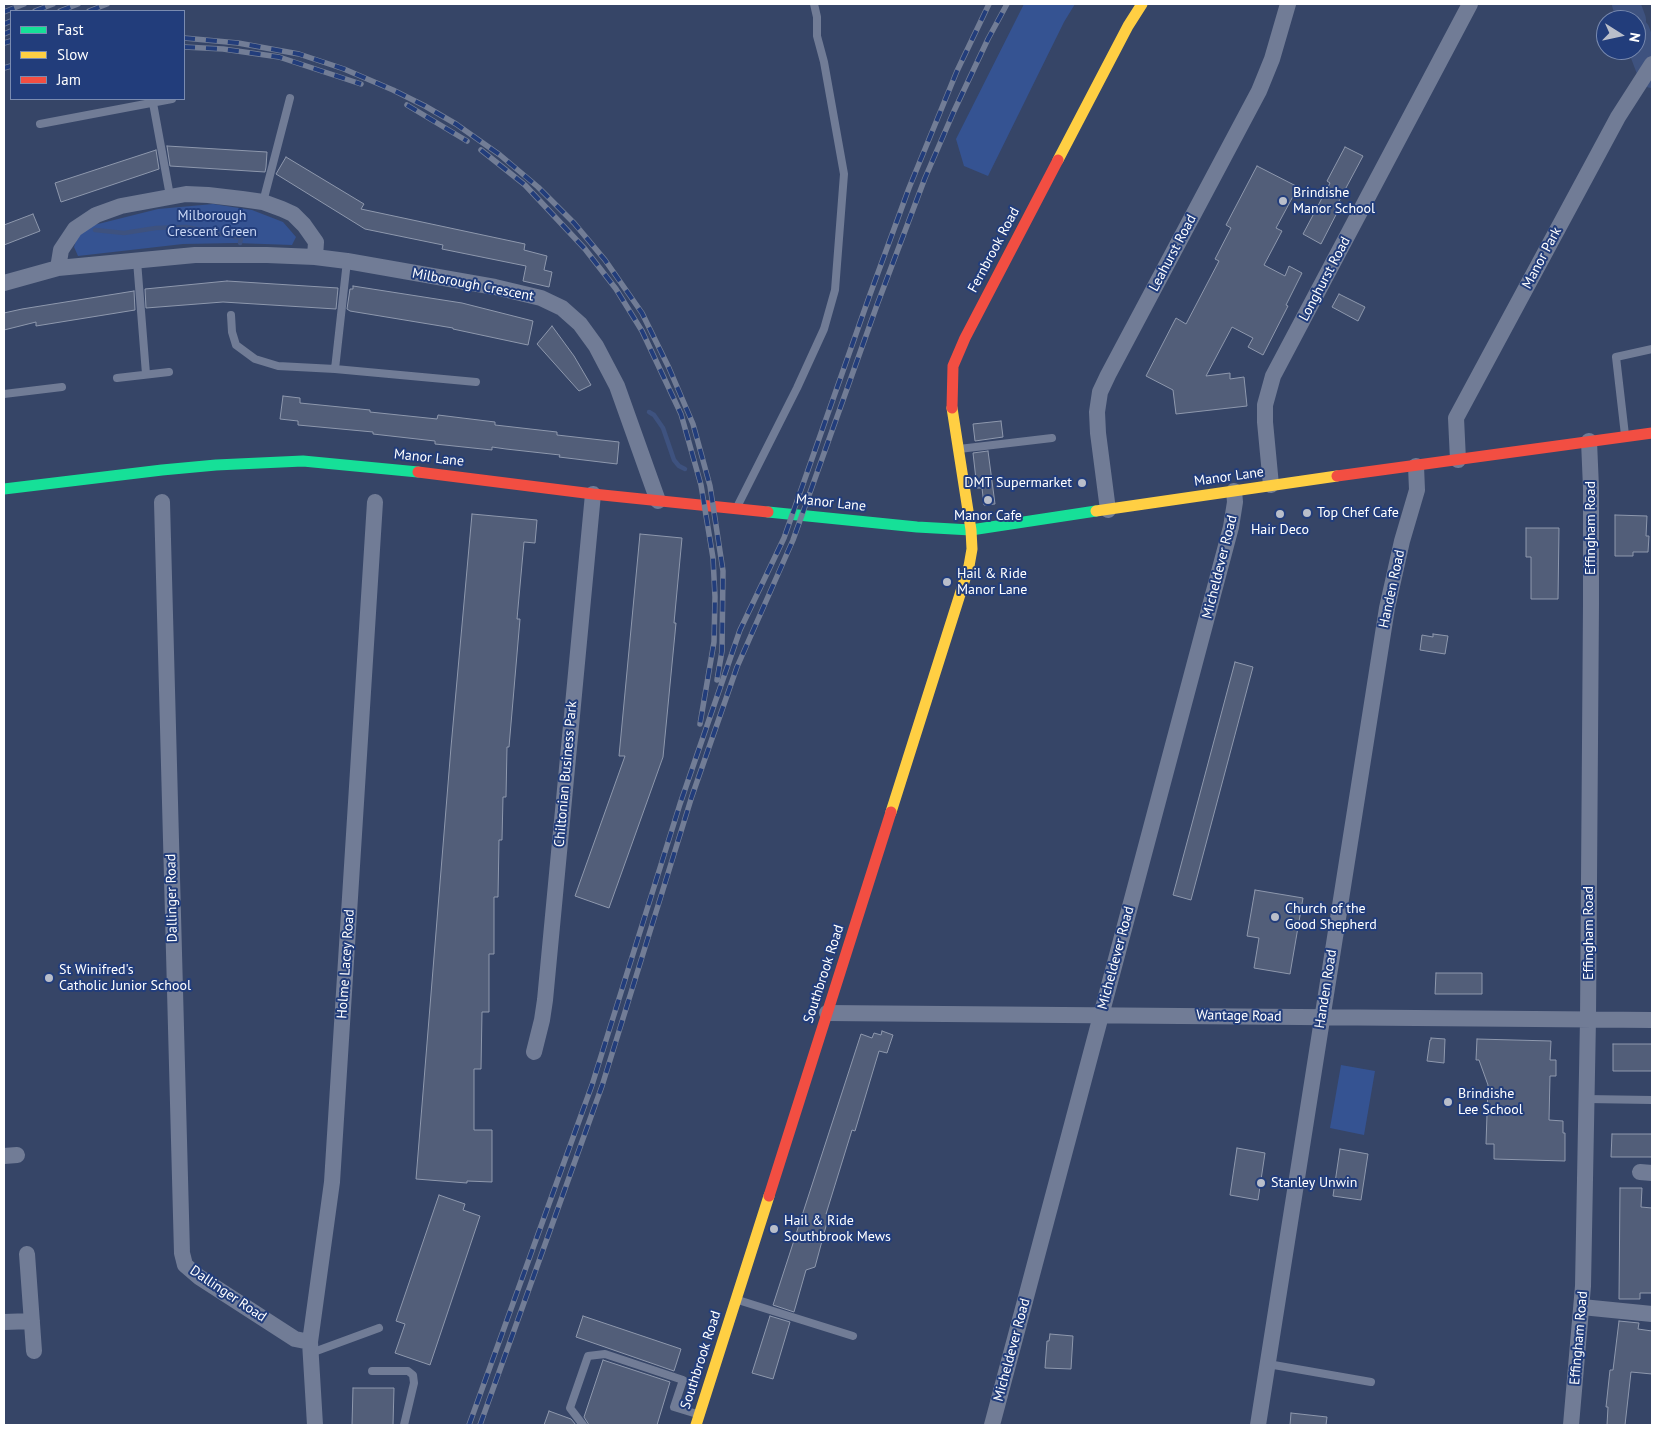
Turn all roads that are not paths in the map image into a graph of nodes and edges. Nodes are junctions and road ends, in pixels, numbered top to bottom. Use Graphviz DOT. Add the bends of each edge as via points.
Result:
graph roads {
  1 [pos="814,4"];
  2 [pos="1142,4"];
  3 [pos="1288,4"];
  4 [pos="1470,4"];
  5 [pos="1652,64"];
  6 [pos="290,98"];
  7 [pos="167,100"];
  8 [pos="153,103"];
  9 [pos="40,124"];
  10 [pos="170,196"];
  11 [pos="263,202"];
  12 [pos="315,257"];
  13 [pos="347,260"];
  14 [pos="137,261"];
  15 [pos="58,268"];
  16 [pos="4,283"];
  17 [pos="231,315"];
  18 [pos="1652,349"];
  19 [pos="336,369"];
  20 [pos="169,372"];
  21 [pos="146,374"];
  22 [pos="117,378"];
  23 [pos="476,382"];
  24 [pos="62,387"];
  25 [pos="4,394"];
  26 [pos="1652,433"];
  27 [pos="1625,436"];
  28 [pos="1052,438"];
  29 [pos="1589,440"];
  30 [pos="957,449"];
  31 [pos="1458,460"];
  32 [pos="1416,466"];
  33 [pos="1271,486"];
  34 [pos="4,490"];
  35 [pos="1234,491"];
  36 [pos="593,494"];
  37 [pos="658,500"];
  38 [pos="162,502"];
  39 [pos="375,502"];
  40 [pos="737,508"];
  41 [pos="1108,510"];
  42 [pos="971,530"];
  43 [pos="827,1013"];
  44 [pos="1101,1014"];
  45 [pos="1322,1016"];
  46 [pos="1588,1019"];
  47 [pos="1652,1020"];
  48 [pos="534,1052"];
  49 [pos="1586,1100"];
  50 [pos="1652,1100"];
  51 [pos="27,1254"];
  52 [pos="736,1299"];
  53 [pos="1582,1307"];
  54 [pos="1652,1314"];
  55 [pos="32,1321"];
  56 [pos="4,1322"];
  57 [pos="379,1328"];
  58 [pos="852,1336"];
  59 [pos="310,1347"];
  60 [pos="34,1351"];
  61 [pos="1268,1364"];
  62 [pos="372,1370"];
  63 [pos="1371,1382"];
  64 [pos="698,1420"];
  65 [pos="315,1425"];
  66 [pos="404,1425"];
  67 [pos="582,1425"];
  68 [pos="992,1425"];
  69 [pos="1258,1425"];
  70 [pos="1571,1425"];
  1 -- 40 [label="lane" via="817,36 844,174 835,290 824,329"];
  2 -- 30 [label="street, Fernbrook Road" via="953,366 951,394"];
  3 -- 41 [label="street, Leahurst Road" via="1259,91 1100,392 1098,433"];
  4 -- 33 [label="street, Longhurst Road" via="1274,376 1265,405"];
  5 -- 31 [label="street, Manor Park" via="1604,142 1456,418"];
  6 -- 11 [label="lane"];
  7 -- 8 [label="lane"];
  8 -- 9 [label="lane"];
  8 -- 10 [label="lane"];
  10 -- 11 [label="street" via="208,195"];
  10 -- 15 [label="street" via="96,215 76,229 61,250"];
  11 -- 12 [label="street" via="293,214 304,225 316,242"];
  12 -- 13 [label="street, Milborough Crescent"];
  12 -- 14 [label="street, Milborough Crescent" via="195,255"];
  13 -- 19 [label="lane"];
  13 -- 37 [label="street, Milborough Crescent" via="495,287 541,298 562,308 580,324 596,346 616,386"];
  14 -- 15 [label="street, Milborough Crescent"];
  14 -- 21 [label="lane"];
  15 -- 16 [label="street, Milborough Crescent"];
  17 -- 19 [label="lane" via="236,346 255,359 278,366"];
  18 -- 27 [label="lane" via="1616,357"];
  19 -- 23 [label="lane"];
  20 -- 21 [label="lane"];
  21 -- 22 [label="lane"];
  24 -- 25 [label="lane"];
  26 -- 27 [label="street, Manor Lane"];
  27 -- 29 [label="street, Manor Lane"];
  28 -- 30 [label="lane"];
  29 -- 31 [label="street, Manor Lane"];
  29 -- 46 [label="street, Effingham Road"];
  30 -- 42 [label="street, Fernbrook Road"];
  31 -- 32 [label="street, Manor Lane"];
  32 -- 33 [label="street, Manor Lane"];
  32 -- 45 [label="street, Handen Road" via="1417,490 1386,608"];
  33 -- 35 [label="street, Manor Lane"];
  34 -- 36 [label="street, Manor Lane" via="170,469 303,461 442,474"];
  35 -- 41 [label="street, Manor Lane"];
  35 -- 44 [label="street, Micheldever Road" via="1231,527"];
  36 -- 37 [label="street, Manor Lane"];
  36 -- 48 [label="street, Chiltonian Business Park" via="545,1000"];
  37 -- 40 [label="street, Manor Lane"];
  38 -- 59 [label="street, Dallinger Road" via="182,1253 185,1265 199,1277"];
  39 -- 59 [label="street, Holme Lacey Road" via="332,1182"];
  40 -- 42 [label="street, Manor Lane"];
  41 -- 42 [label="street, Manor Lane"];
  42 -- 43 [label="street, Southbrook Road" via="970,566"];
  43 -- 44 [label="street, Wantage Road"];
  43 -- 52 [label="street, Southbrook Road"];
  44 -- 45 [label="street, Wantage Road"];
  44 -- 68 [label="street, Micheldever Road"];
  45 -- 46 [label="street, Wantage Road"];
  45 -- 61 [label="street, Handen Road"];
  46 -- 47 [label="street, Wantage Road"];
  46 -- 49 [label="street, Effingham Road"];
  49 -- 50 [label="lane"];
  49 -- 53 [label="street, Effingham Road"];
  51 -- 55 [label="street"];
  52 -- 58 [label="lane"];
  52 -- 64 [label="street, Southbrook Road"];
  53 -- 54 [label="street"];
  53 -- 70 [label="street, Effingham Road"];
  55 -- 56 [label="street"];
  55 -- 60 [label="street"];
  57 -- 59 [label="lane"];
  59 -- 65 [label="street, Holme Lacey Road"];
  61 -- 63 [label="lane"];
  61 -- 69 [label="street, Handen Road"];
  62 -- 66 [label="lane" via="408,1370 413,1375"];
  64 -- 67 [label="lane" via="674,1407 683,1380 605,1354 588,1356 570,1408"];
}
